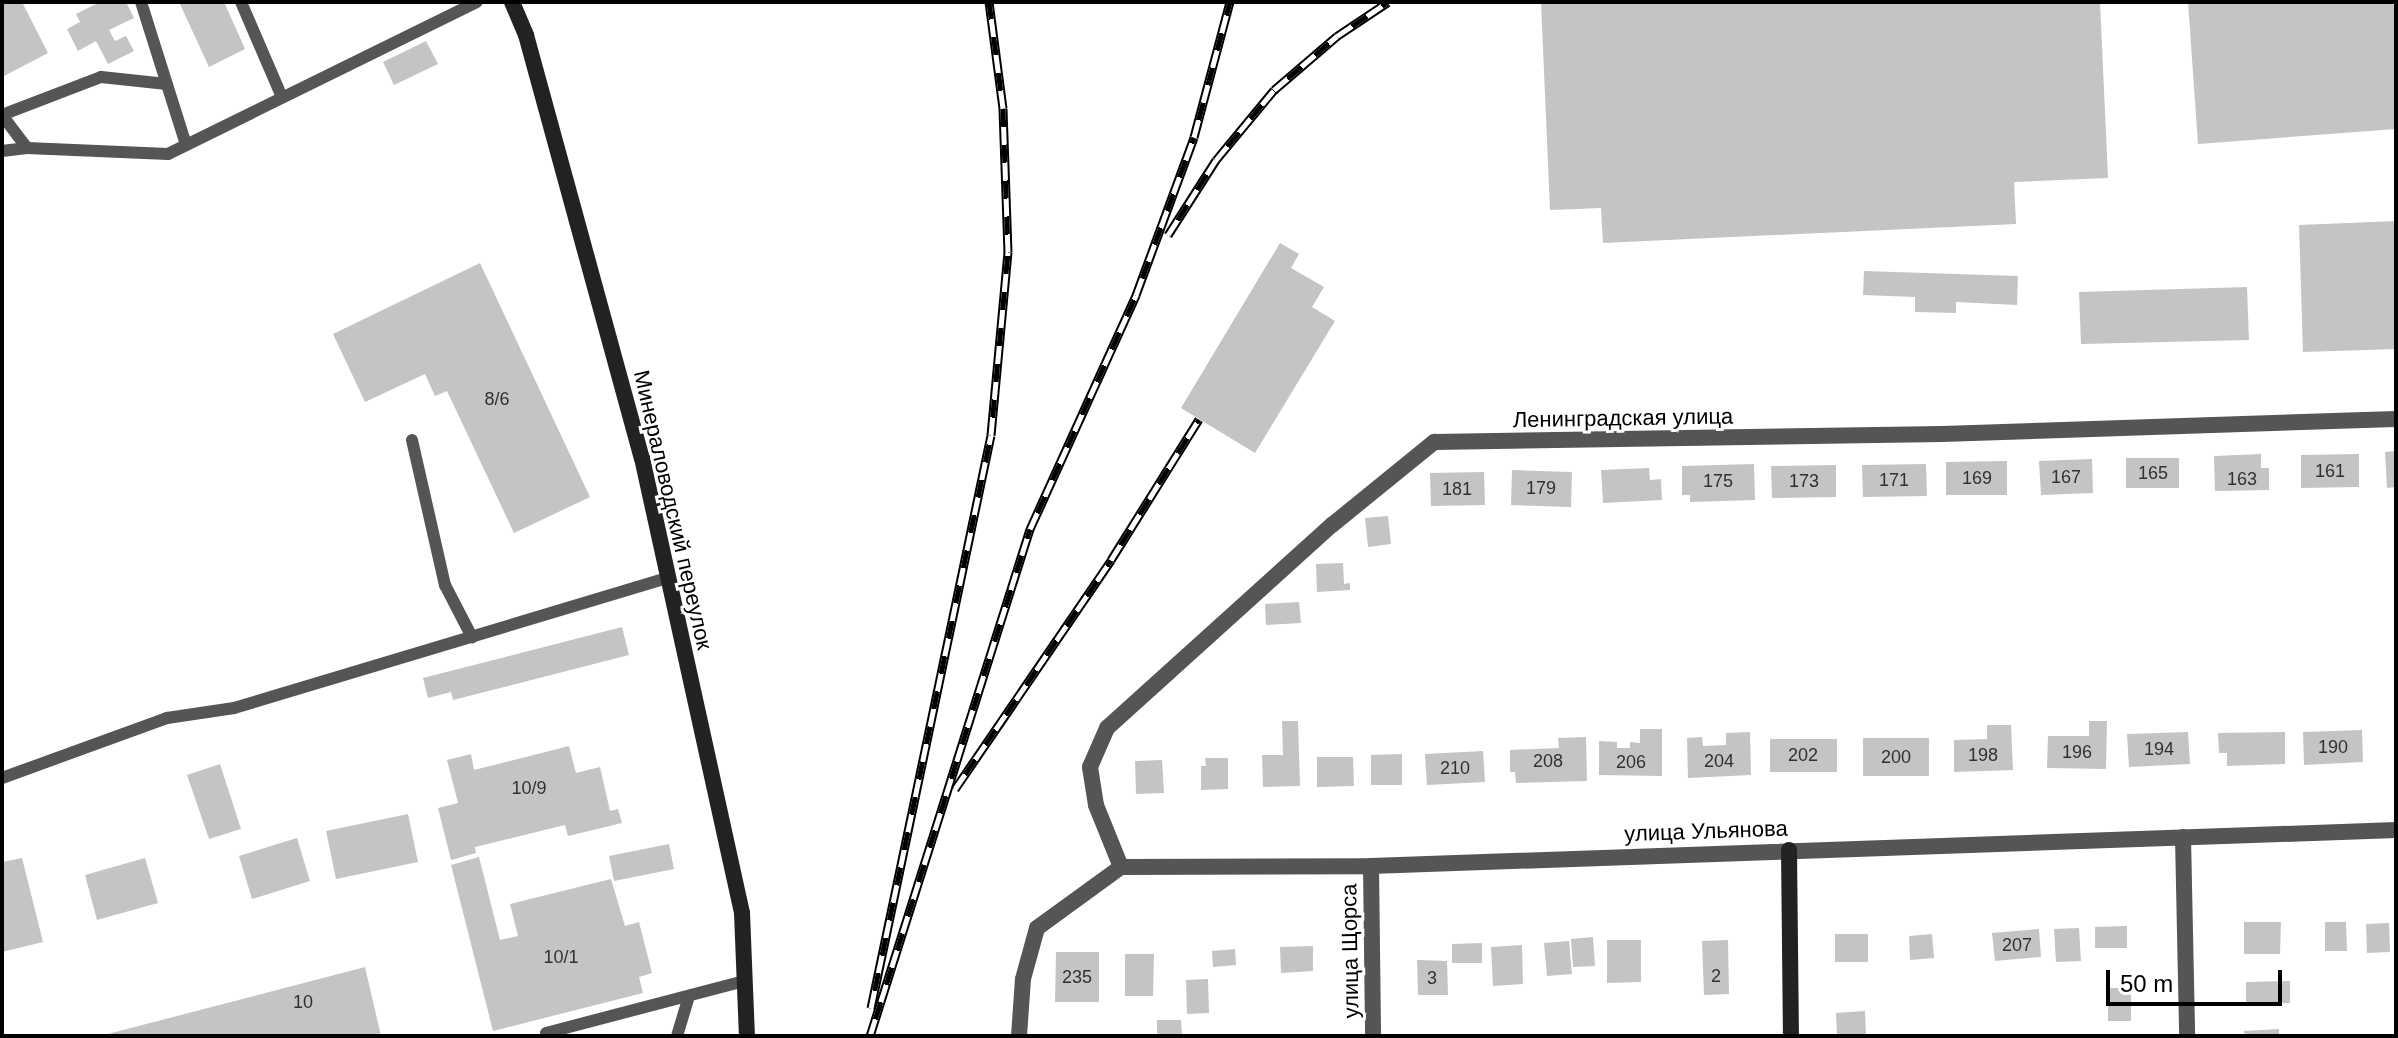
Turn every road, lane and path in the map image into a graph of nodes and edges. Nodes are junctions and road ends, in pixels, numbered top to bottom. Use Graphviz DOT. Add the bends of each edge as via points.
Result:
graph roads {
  1 [pos="141,2"];
  2 [pos="241,2"];
  3 [pos="477,2"];
  4 [pos="512,2"];
  5 [pos="167,84"];
  6 [pos="282,97"];
  7 [pos="2,115"];
  8 [pos="186,145"];
  9 [pos="27,148"];
  10 [pos="2,151"];
  11 [pos="2396,419"];
  12 [pos="412,440"];
  13 [pos="668,578"];
  14 [pos="472,637"];
  15 [pos="2,778"];
  16 [pos="2396,830"];
  17 [pos="2183,837"];
  18 [pos="1789,850"];
  19 [pos="1371,866"];
  20 [pos="1121,867"];
  21 [pos="744,981"];
  22 [pos="689,996"];
  23 [pos="546,1033"];
  24 [pos="677,1036"];
  25 [pos="747,1036"];
  26 [pos="1019,1036"];
  27 [pos="1373,1036"];
  28 [pos="1791,1036"];
  29 [pos="2187,1036"];
  1 -- 5 [label="lane"];
  2 -- 6 [label="lane"];
  3 -- 6 [label="lane"];
  4 -- 13 [label="street, Минераловодский переулок" via="526,35 642,458"];
  5 -- 7 [label="lane" via="101,77"];
  5 -- 8 [label="lane"];
  6 -- 8 [label="lane"];
  7 -- 9 [label="lane"];
  8 -- 9 [label="lane" via="168,154"];
  9 -- 10 [label="lane"];
  11 -- 20 [label="street, Ленинградская улица" via="1434,442 1332,525 1107,728 1090,767 1096,805"];
  12 -- 14 [label="lane" via="445,585"];
  13 -- 14 [label="lane"];
  13 -- 21 [label="street, Минераловодский переулок" via="742,913"];
  14 -- 15 [label="lane" via="234,708 167,718"];
  16 -- 17 [label="street, улица Ульянова"];
  17 -- 18 [label="street, улица Ульянова"];
  17 -- 29 [label="street"];
  18 -- 19 [label="street, улица Ульянова"];
  18 -- 28 [label="street"];
  19 -- 20 [label="street, улица Ульянова"];
  19 -- 27 [label="street, улица Щорса"];
  20 -- 26 [label="street" via="1037,928 1023,979"];
  21 -- 22 [label="lane"];
  21 -- 25 [label="street, Минераловодский переулок"];
  22 -- 23 [label="lane"];
  22 -- 24 [label="lane"];
}
